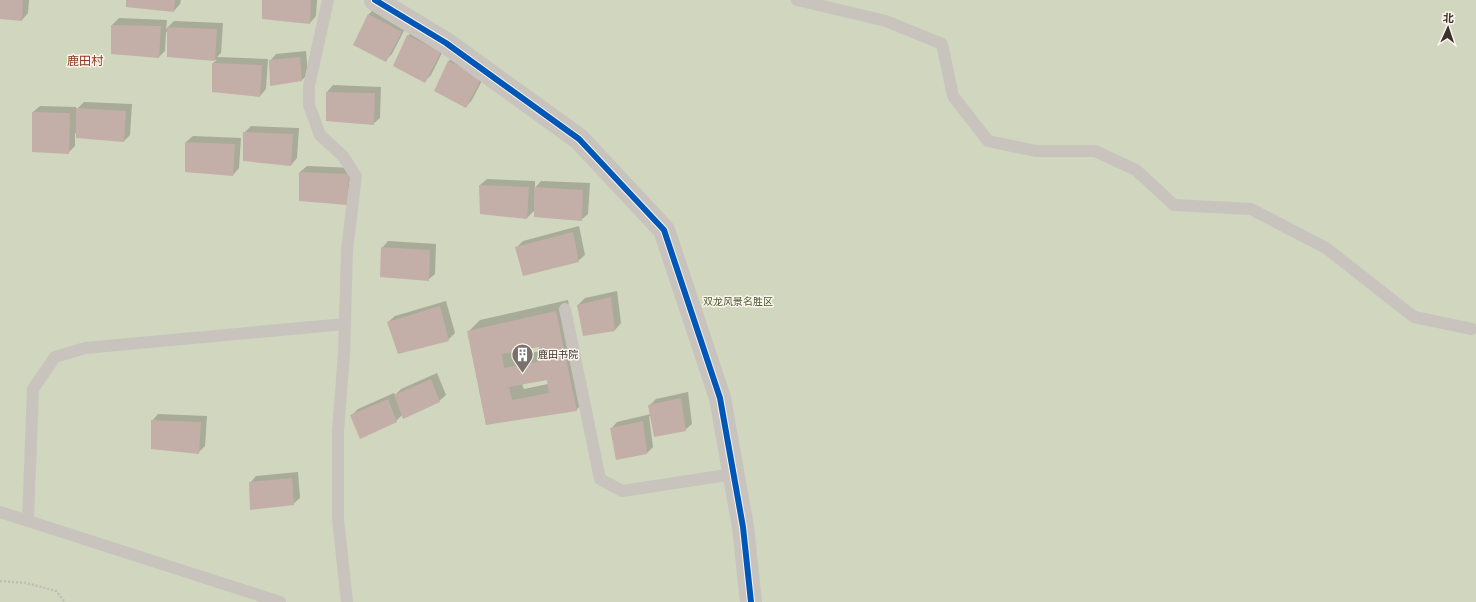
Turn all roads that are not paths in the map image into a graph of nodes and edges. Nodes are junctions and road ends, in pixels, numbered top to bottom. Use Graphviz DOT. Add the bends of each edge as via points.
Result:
graph roads {
  1 [pos="328,0"];
  2 [pos="375,0"];
  3 [pos="797,0"];
  4 [pos="565,310"];
  5 [pos="345,324"];
  6 [pos="1472,330"];
  7 [pos="734,474"];
  8 [pos="0,512"];
  9 [pos="28,521"];
  10 [pos="280,602"];
  11 [pos="347,602"];
  12 [pos="751,602"];
  1 -- 5 [label="lane" via="309,86 309,105 320,135 343,156 356,176 347,250"];
  2 -- 7 [label="street" via="446,43 579,139 664,230 720,398"];
  3 -- 6 [label="lane" via="886,21 942,44 953,96 988,141 1036,150 1095,151 1136,170 1174,204 1251,209 1326,248 1414,317"];
  4 -- 7 [label="lane" via="600,479 622,491"];
  5 -- 9 [label="lane" via="85,348 55,357 33,389"];
  5 -- 11 [label="lane" via="338,431 338,519"];
  7 -- 12 [label="street" via="744,527"];
  8 -- 9 [label="lane"];
  9 -- 10 [label="lane"];
}
